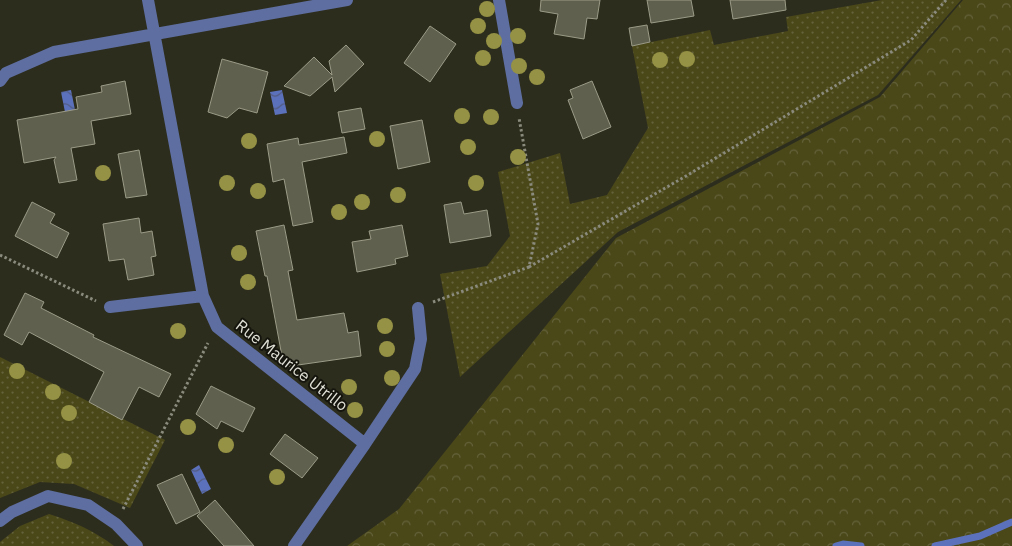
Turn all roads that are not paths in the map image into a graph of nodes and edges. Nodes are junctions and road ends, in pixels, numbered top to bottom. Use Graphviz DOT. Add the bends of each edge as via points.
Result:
graph roads {
  1 [pos="148,0"];
  2 [pos="347,0"];
  3 [pos="499,0"];
  4 [pos="156,35"];
  5 [pos="0,81"];
  6 [pos="517,103"];
  7 [pos="203,296"];
  8 [pos="110,307"];
  9 [pos="418,308"];
  10 [pos="365,444"];
  11 [pos="0,521"];
  12 [pos="137,546"];
  13 [pos="294,546"];
  1 -- 4 [label="street, Rue Maurice Utrillo"];
  2 -- 4 [label="street"];
  3 -- 6 [label="street"];
  4 -- 5 [label="street" via="54,52 6,74"];
  4 -- 7 [label="street, Rue Maurice Utrillo"];
  7 -- 8 [label="street"];
  7 -- 10 [label="street, Rue Maurice Utrillo" via="217,327"];
  9 -- 10 [label="street" via="421,339 415,370"];
  10 -- 13 [label="street"];
  11 -- 12 [label="street" via="48,496 88,505 116,524"];
}
